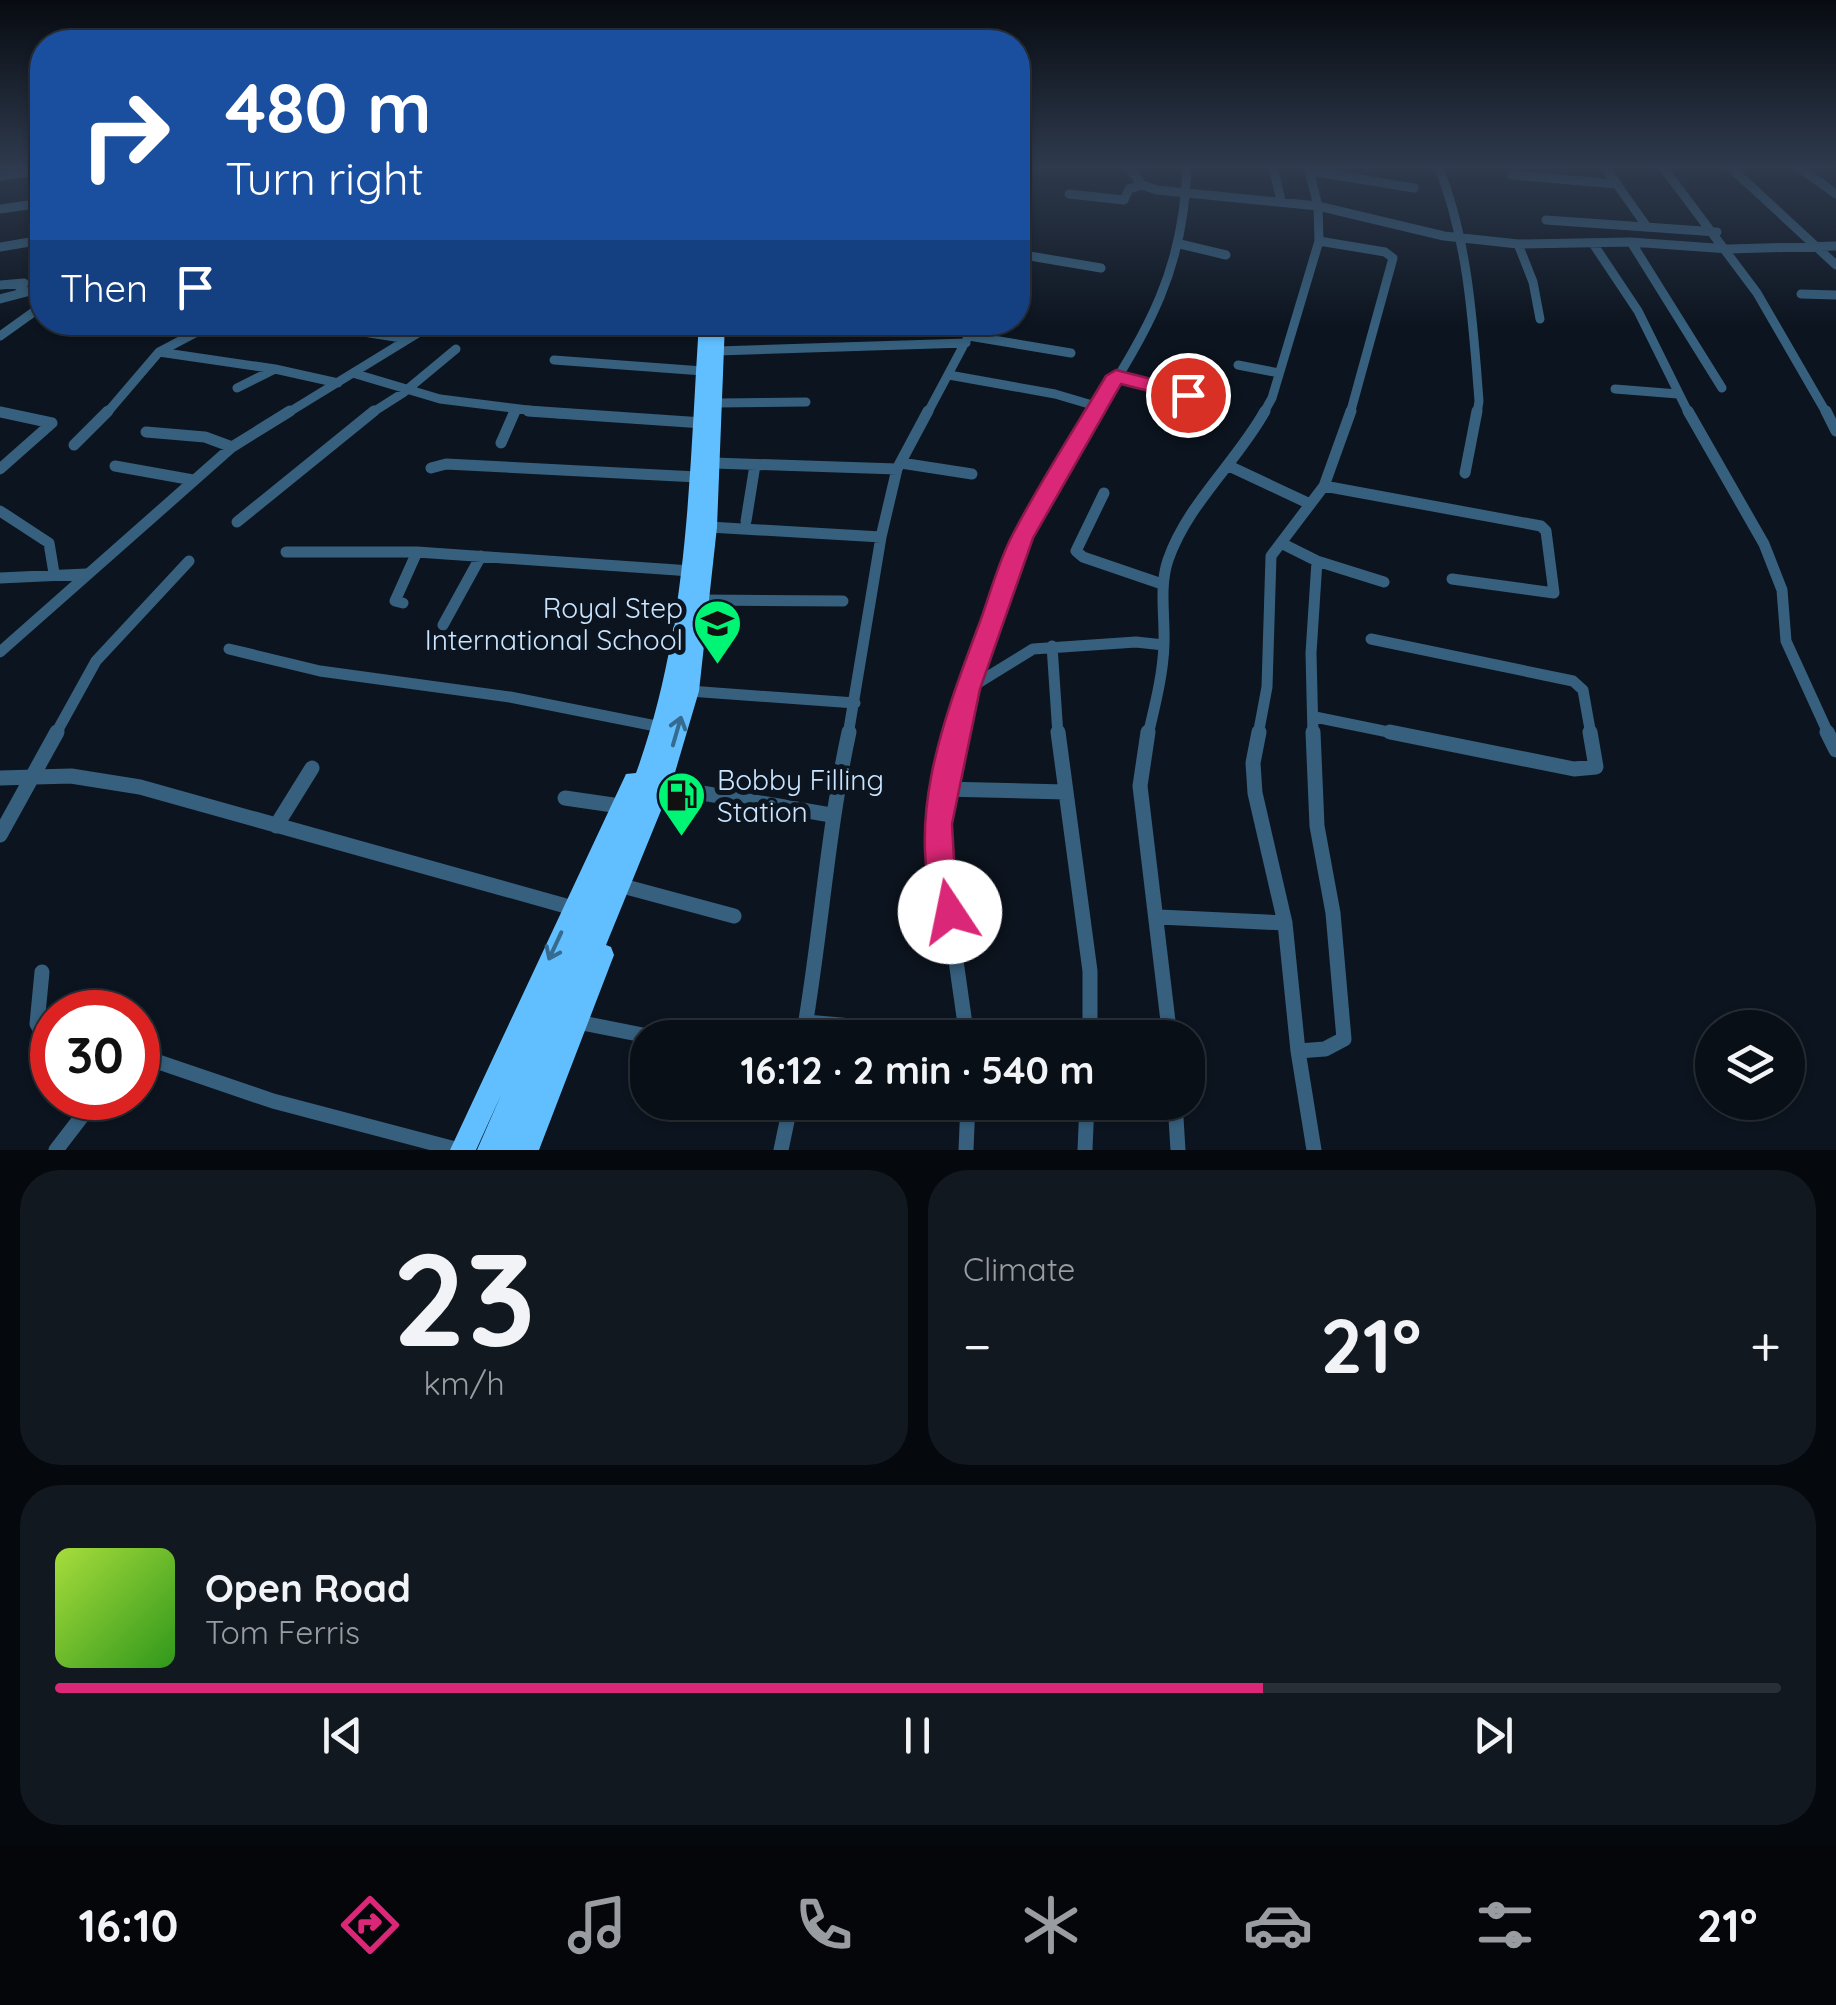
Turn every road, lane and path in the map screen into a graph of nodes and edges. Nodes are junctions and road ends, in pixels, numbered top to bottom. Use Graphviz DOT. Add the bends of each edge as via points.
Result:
graph roads {
  1 [pos="1185,220"];
  2 [pos="1318,220"];
  3 [pos="1377,220"];
  4 [pos="1453,220"];
  5 [pos="1546,220"];
  6 [pos="1642,220"];
  7 [pos="1707,220"];
  8 [pos="1791,220"];
  9 [pos="1645,224"];
  10 [pos="1717,232"];
  11 [pos="1456,238"];
  12 [pos="30,242"];
  13 [pos="1319,242"];
  14 [pos="1631,242"];
  15 [pos="1180,244"];
  16 [pos="1518,244"];
  17 [pos="1594,245"];
  18 [pos="0,246"];
  19 [pos="1821,246"];
  20 [pos="1836,246"];
  21 [pos="1728,250"];
  22 [pos="1226,255"];
  23 [pos="1030,256"];
  24 [pos="1836,264"];
  25 [pos="1101,268"];
  26 [pos="0,284"];
  27 [pos="30,291"];
  28 [pos="19,293"];
  29 [pos="1801,294"];
  30 [pos="1836,295"];
  31 [pos="0,298"];
  32 [pos="30,315"];
  33 [pos="1540,319"];
  34 [pos="191,335"];
  35 [pos="378,335"];
  36 [pos="416,335"];
  37 [pos="709,335"];
  38 [pos="713,335"];
  39 [pos="970,335"];
  40 [pos="0,336"];
  41 [pos="968,339"];
  42 [pos="408,340"];
  43 [pos="456,348"];
  44 [pos="718,351"];
  45 [pos="159,352"];
  46 [pos="1071,353"];
  47 [pos="554,360"];
  48 [pos="1238,365"];
  49 [pos="275,369"];
  50 [pos="704,372"];
  51 [pos="1279,372"];
  52 [pos="356,374"];
  53 [pos="949,375"];
  54 [pos="1116,376"];
  55 [pos="338,383"];
  56 [pos="237,388"];
  57 [pos="1615,388"];
  58 [pos="1722,388"];
  59 [pos="403,393"];
  60 [pos="1678,394"];
  61 [pos="1188,395"];
  62 [pos="806,402"];
  63 [pos="716,403"];
  64 [pos="1099,407"];
  65 [pos="516,410"];
  66 [pos="0,412"];
  67 [pos="703,424"];
  68 [pos="1836,431"];
  69 [pos="146,432"];
  70 [pos="501,442"];
  71 [pos="74,445"];
  72 [pos="232,448"];
  73 [pos="714,463"];
  74 [pos="754,464"];
  75 [pos="115,466"];
  76 [pos="899,466"];
  77 [pos="1229,466"];
  78 [pos="431,468"];
  79 [pos="0,469"];
  80 [pos="1464,473"];
  81 [pos="972,474"];
  82 [pos="697,477"];
  83 [pos="193,480"];
  84 [pos="1324,486"];
  85 [pos="1104,494"];
  86 [pos="1310,504"];
  87 [pos="0,511"];
  88 [pos="746,521"];
  89 [pos="238,522"];
  90 [pos="709,527"];
  91 [pos="881,536"];
  92 [pos="1281,543"];
  93 [pos="286,552"];
  94 [pos="417,552"];
  95 [pos="481,556"];
  96 [pos="189,561"];
  97 [pos="1317,561"];
  98 [pos="690,571"];
  99 [pos="54,572"];
  100 [pos="86,574"];
  101 [pos="0,578"];
  102 [pos="1452,579"];
  103 [pos="1384,582"];
  104 [pos="1162,584"];
  105 [pos="702,600"];
  106 [pos="843,600"];
  107 [pos="404,603"];
  108 [pos="443,625"];
  109 [pos="1372,640"];
  110 [pos="1164,645"];
  111 [pos="1052,646"];
  112 [pos="229,649"];
  113 [pos="0,651"];
  114 [pos="968,689"];
  115 [pos="689,691"];
  116 [pos="855,703"];
  117 [pos="1315,717"];
  118 [pos="661,726"];
  119 [pos="1836,750"];
  120 [pos="312,768"];
  121 [pos="34,773"];
  122 [pos="0,778"];
  123 [pos="656,783"];
  124 [pos="943,789"];
  125 [pos="1065,792"];
  126 [pos="565,798"];
  127 [pos="830,815"];
  128 [pos="631,817"];
  129 [pos="276,826"];
  130 [pos="0,835"];
  131 [pos="630,888"];
  132 [pos="572,908"];
  133 [pos="734,916"];
  134 [pos="1159,917"];
  135 [pos="1284,923"];
  136 [pos="42,972"];
  137 [pos="40,990"];
  138 [pos="806,1020"];
  139 [pos="964,1020"];
  140 [pos="1090,1020"];
  141 [pos="1168,1020"];
  142 [pos="577,1022"];
  143 [pos="630,1032"];
  144 [pos="1298,1051"];
  145 [pos="160,1062"];
  146 [pos="79,1120"];
  147 [pos="787,1120"];
  148 [pos="967,1120"];
  149 [pos="1086,1120"];
  150 [pos="1176,1120"];
  151 [pos="56,1150"];
  152 [pos="461,1150"];
  153 [pos="490,1150"];
  154 [pos="510,1150"];
  155 [pos="526,1150"];
  156 [pos="781,1150"];
  157 [pos="966,1150"];
  158 [pos="1085,1150"];
  159 [pos="1178,1150"];
  160 [pos="1314,1150"];
  1 -- 15 [label="street"];
  2 -- 13 [label="street"];
  3 -- 11 [label="street"];
  4 -- 11 [label="street"];
  5 -- 9 [label="street"];
  6 -- 9 [label="street"];
  7 -- 10 [label="street"];
  8 -- 19 [label="street"];
  9 -- 10 [label="street"];
  10 -- 21 [label="street"];
  11 -- 16 [label="street"];
  11 -- 80 [label="street" via="1472,308 1479,401"];
  12 -- 18 [label="street"];
  13 -- 51 [label="street"];
  13 -- 84 [label="street" via="1393,258"];
  14 -- 17 [label="street"];
  14 -- 21 [label="street"];
  14 -- 58 [label="street"];
  15 -- 22 [label="street"];
  15 -- 54 [label="street"];
  16 -- 17 [label="street"];
  16 -- 33 [label="street"];
  17 -- 60 [label="street" via="1638,311"];
  19 -- 20 [label="street"];
  19 -- 21 [label="street"];
  19 -- 24 [label="street"];
  21 -- 68 [label="street" via="1804,365"];
  23 -- 25 [label="street"];
  26 -- 28 [label="street" via="20,282"];
  27 -- 28 [label="street"];
  28 -- 31 [label="street"];
  29 -- 30 [label="street"];
  32 -- 40 [label="street"];
  34 -- 45 [label="street"];
  35 -- 42 [label="street"];
  36 -- 42 [label="street"];
  37 -- 50 [label="main road"];
  38 -- 44 [label="main road"];
  39 -- 41 [label="street"];
  41 -- 44 [label="street"];
  41 -- 46 [label="street"];
  41 -- 53 [label="street"];
  42 -- 52 [label="street"];
  43 -- 59 [label="street"];
  44 -- 63 [label="main road"];
  45 -- 49 [label="street"];
  45 -- 71 [label="street"];
  47 -- 50 [label="street"];
  48 -- 51 [label="street"];
  49 -- 55 [label="street"];
  49 -- 56 [label="street"];
  50 -- 67 [label="main road"];
  51 -- 77 [label="street" via="1264,414"];
  52 -- 55 [label="street"];
  52 -- 59 [label="street"];
  53 -- 64 [label="street"];
  53 -- 76 [label="street"];
  54 -- 61 [label="street"];
  54 -- 64 [label="street"];
  55 -- 72 [label="street"];
  57 -- 60 [label="street"];
  59 -- 65 [label="street"];
  59 -- 89 [label="street" via="356,423"];
  60 -- 119 [label="street" via="1764,544 1782,590 1786,641"];
  62 -- 63 [label="street"];
  63 -- 73 [label="main road"];
  64 -- 114 [label="street" via="1022,537"];
  65 -- 67 [label="street"];
  65 -- 70 [label="street"];
  66 -- 79 [label="street" via="52,422"];
  67 -- 82 [label="main road"];
  69 -- 72 [label="street"];
  72 -- 83 [label="street"];
  73 -- 74 [label="street"];
  73 -- 90 [label="main road"];
  74 -- 76 [label="street"];
  74 -- 88 [label="street"];
  75 -- 83 [label="street"];
  76 -- 81 [label="street"];
  76 -- 91 [label="street"];
  77 -- 86 [label="street"];
  77 -- 104 [label="street" via="1180,532"];
  78 -- 82 [label="street"];
  82 -- 98 [label="main road"];
  83 -- 100 [label="street"];
  84 -- 86 [label="street"];
  84 -- 102 [label="street" via="1546,531 1554,593"];
  85 -- 104 [label="street" via="1076,551"];
  86 -- 92 [label="street"];
  87 -- 99 [label="street" via="49,544"];
  90 -- 91 [label="street"];
  90 -- 105 [label="main road"];
  91 -- 116 [label="street"];
  92 -- 97 [label="street"];
  92 -- 135 [label="street" via="1268,578 1268,688 1253,763"];
  93 -- 94 [label="street"];
  94 -- 95 [label="street"];
  94 -- 107 [label="street" via="396,592 395,600"];
  95 -- 98 [label="street"];
  95 -- 108 [label="street"];
  96 -- 121 [label="street" via="96,662"];
  97 -- 103 [label="street"];
  97 -- 117 [label="street"];
  98 -- 118 [label="main road"];
  99 -- 100 [label="street"];
  99 -- 101 [label="street"];
  100 -- 113 [label="street"];
  104 -- 110 [label="street"];
  105 -- 106 [label="street"];
  105 -- 115 [label="main road"];
  109 -- 117 [label="street" via="1573,680 1583,690 1596,768 1574,770"];
  110 -- 111 [label="street"];
  110 -- 134 [label="street" via="1140,786"];
  111 -- 114 [label="street" via="1023,653"];
  111 -- 125 [label="street"];
  112 -- 118 [label="street" via="320,671"];
  114 -- 124 [label="street"];
  115 -- 116 [label="street"];
  123 -- 115 [label="main road, one-way"];
  116 -- 127 [label="street"];
  117 -- 144 [label="street" via="1316,826 1333,913 1344,1038 1325,1049"];
  118 -- 123 [label="main road"];
  120 -- 129 [label="street"];
  121 -- 122 [label="street"];
  121 -- 129 [label="street" via="123,781"];
  121 -- 130 [label="street"];
  123 -- 127 [label="street"];
  123 -- 128 [label="main road" via="633,781"];
  123 -- 131 [label="main road" via="659,815"];
  124 -- 125 [label="street"];
  124 -- 139 [label="street" via="940,859"];
  125 -- 140 [label="street" via="1090,971"];
  126 -- 128 [label="street"];
  127 -- 138 [label="street"];
  128 -- 132 [label="main road"];
  128 -- 153 [label="main road"];
  128 -- 154 [label="main road"];
  129 -- 132 [label="street"];
  131 -- 133 [label="street"];
  131 -- 142 [label="main road"];
  132 -- 152 [label="main road, one-way"];
  134 -- 135 [label="street"];
  134 -- 141 [label="street"];
  135 -- 144 [label="street"];
  136 -- 137 [label="street"];
  142 -- 143 [label="street"];
  142 -- 155 [label="main road"];
  144 -- 160 [label="street"];
  145 -- 152 [label="street"];
  146 -- 151 [label="street"];
  147 -- 156 [label="street"];
  148 -- 157 [label="street"];
  149 -- 158 [label="street"];
  150 -- 159 [label="street"];
}
